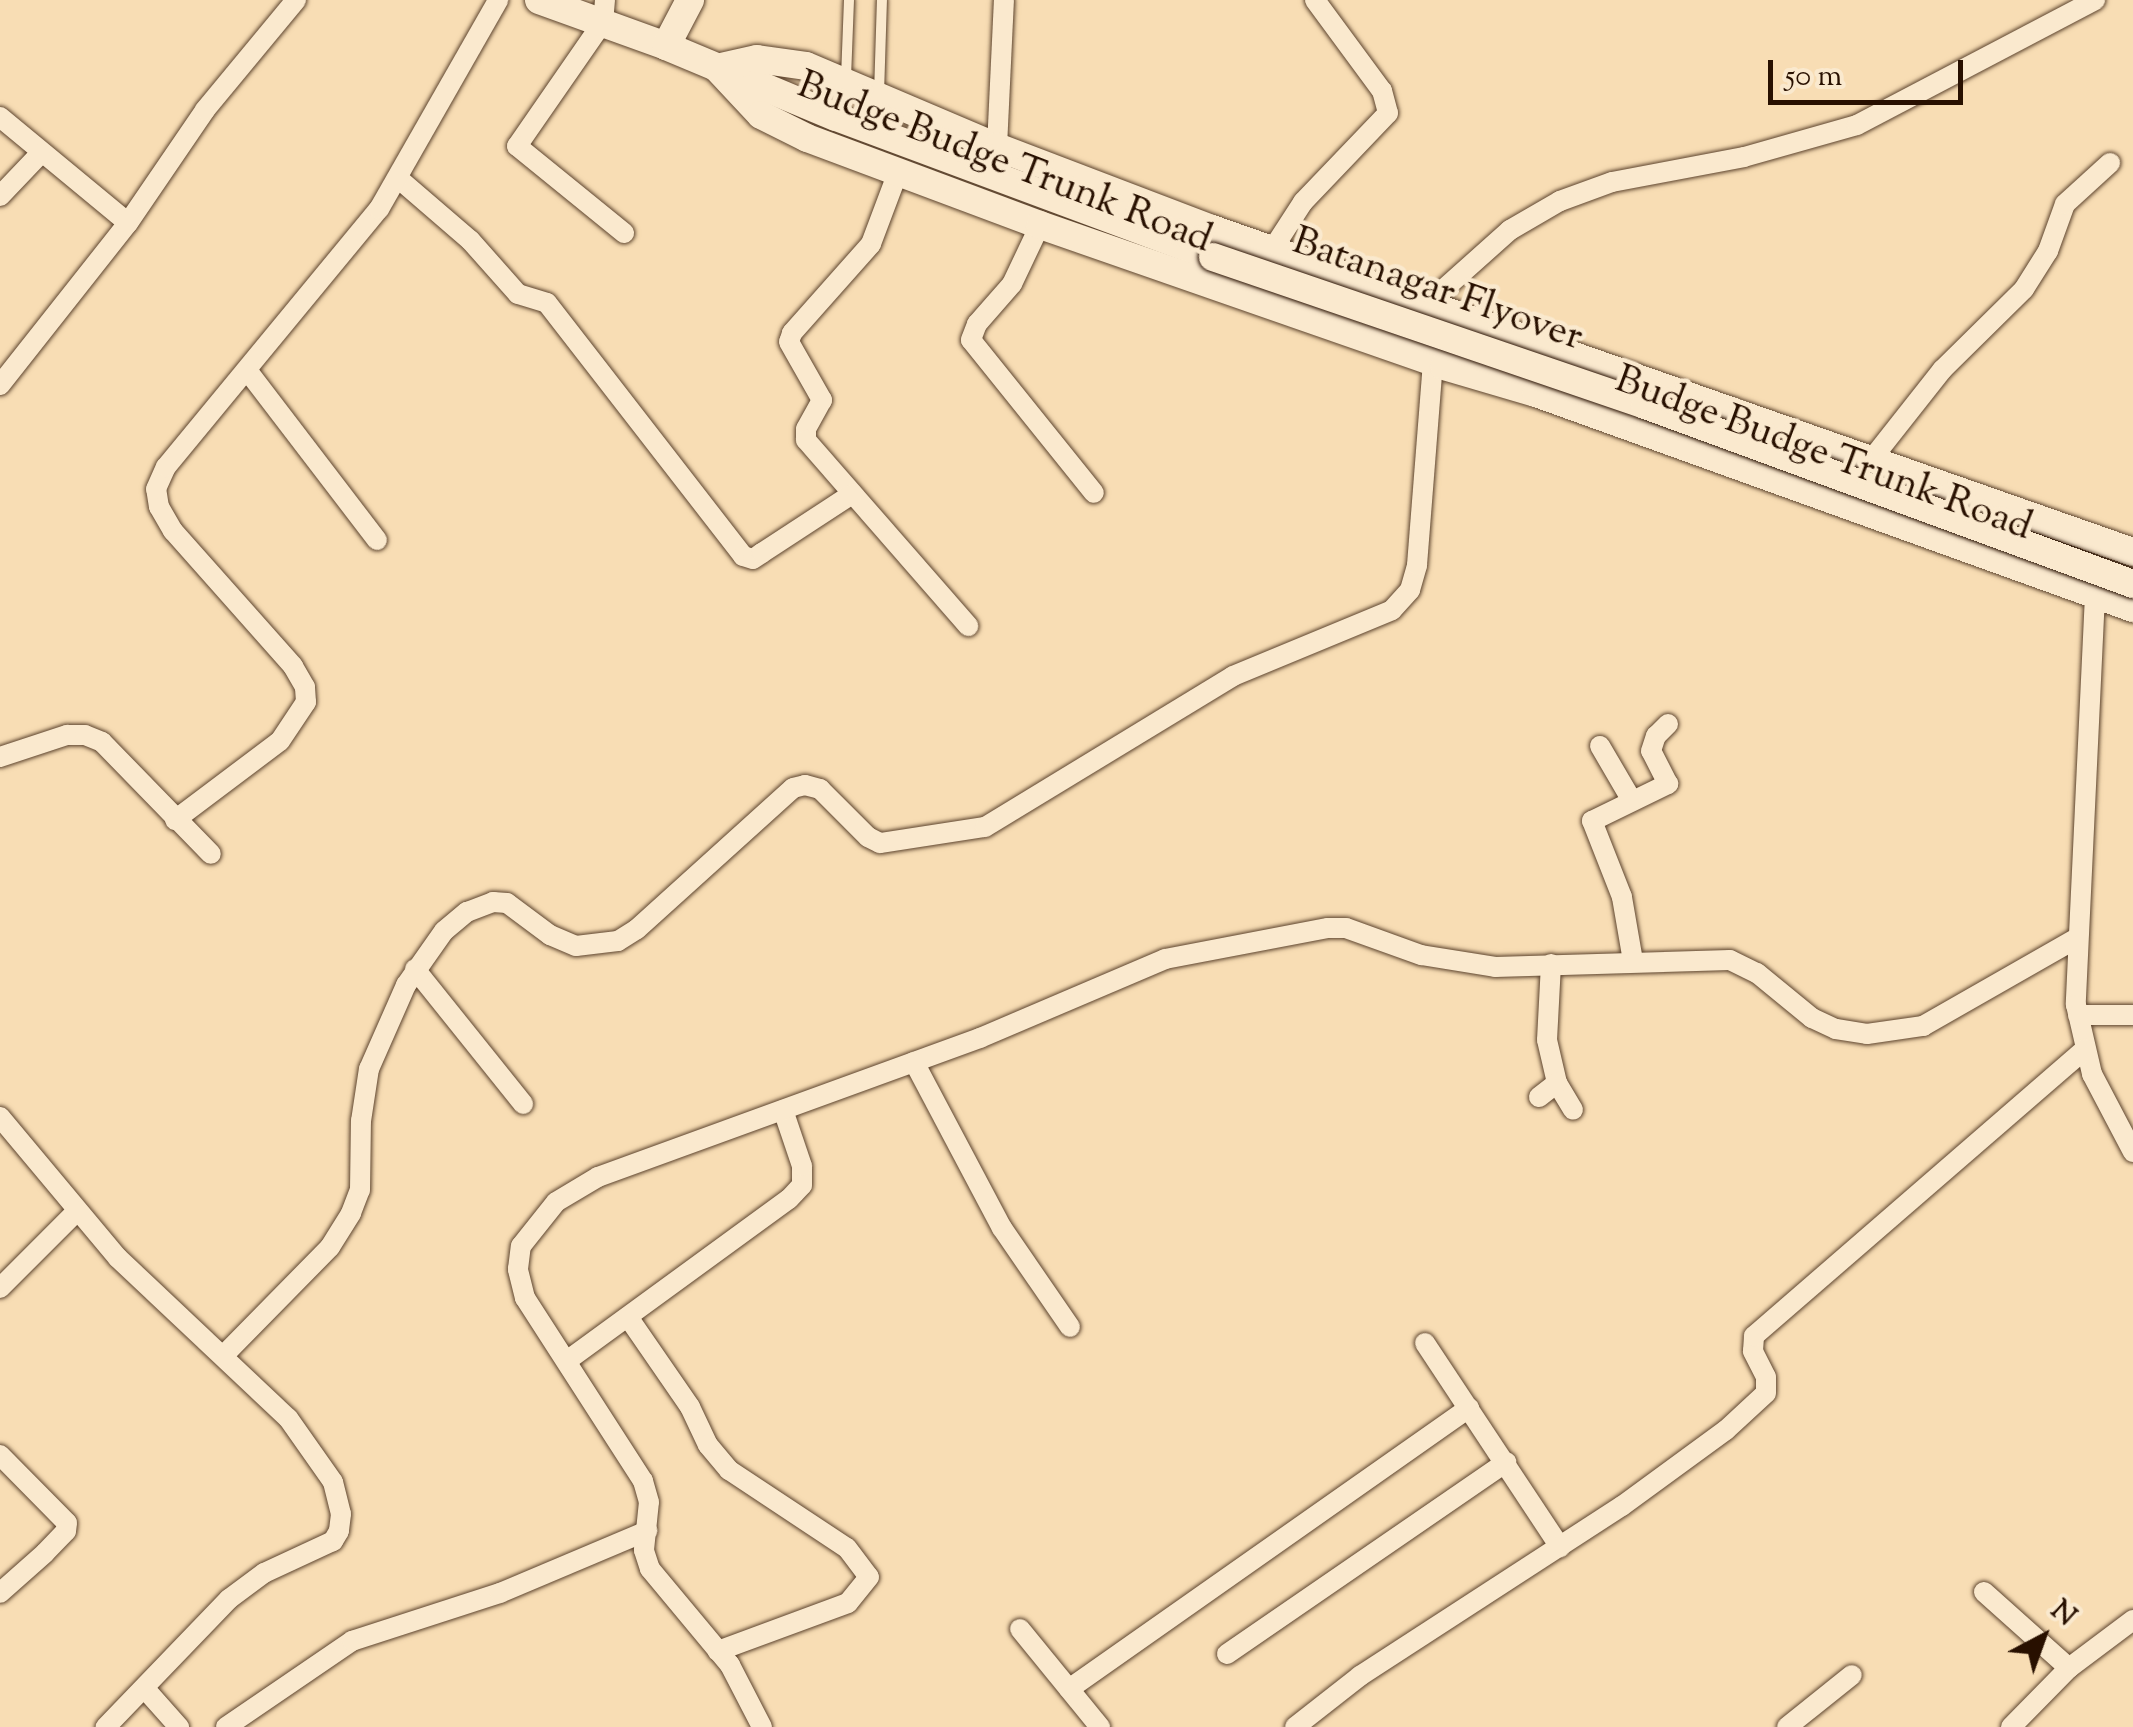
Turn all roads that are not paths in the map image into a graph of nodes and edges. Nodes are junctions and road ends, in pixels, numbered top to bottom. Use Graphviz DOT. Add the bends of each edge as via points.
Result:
graph roads {
  1 [pos="296,0"];
  2 [pos="498,0"];
  3 [pos="540,0"];
  4 [pos="666,0"];
  5 [pos="690,0"];
  6 [pos="849,0"];
  7 [pos="882,0"];
  8 [pos="1004,0"];
  9 [pos="1315,0"];
  10 [pos="2095,0"];
  11 [pos="604,11"];
  12 [pos="666,46"];
  13 [pos="717,68"];
  14 [pos="846,84"];
  15 [pos="879,99"];
  16 [pos="0,117"];
  17 [pos="997,147"];
  18 [pos="40,154"];
  19 [pos="2110,162"];
  20 [pos="898,172"];
  21 [pos="399,179"];
  22 [pos="0,196"];
  23 [pos="128,224"];
  24 [pos="1040,225"];
  25 [pos="624,233"];
  26 [pos="1272,250"];
  27 [pos="1426,305"];
  28 [pos="1438,364"];
  29 [pos="247,370"];
  30 [pos="0,385"];
  31 [pos="1871,460"];
  32 [pos="1094,493"];
  33 [pos="852,494"];
  34 [pos="377,540"];
  35 [pos="2129,544"];
  36 [pos="2133,584"];
  37 [pos="2095,595"];
  38 [pos="2133,608"];
  39 [pos="968,626"];
  40 [pos="1668,724"];
  41 [pos="1600,746"];
  42 [pos="0,757"];
  43 [pos="1631,799"];
  44 [pos="174,820"];
  45 [pos="211,854"];
  46 [pos="2077,938"];
  47 [pos="1633,961"];
  48 [pos="1551,964"];
  49 [pos="415,969"];
  50 [pos="2078,1015"];
  51 [pos="2133,1015"];
  52 [pos="2085,1048"];
  53 [pos="914,1062"];
  54 [pos="1557,1084"];
  55 [pos="1539,1097"];
  56 [pos="522,1104"];
  57 [pos="783,1110"];
  58 [pos="1573,1110"];
  59 [pos="0,1117"];
  60 [pos="2133,1152"];
  61 [pos="77,1210"];
  62 [pos="0,1288"];
  63 [pos="628,1317"];
  64 [pos="1070,1327"];
  65 [pos="1425,1344"];
  66 [pos="224,1356"];
  67 [pos="568,1360"];
  68 [pos="1469,1408"];
  69 [pos="0,1455"];
  70 [pos="1506,1462"];
  71 [pos="646,1531"];
  72 [pos="1560,1547"];
  73 [pos="0,1592"];
  74 [pos="1984,1592"];
  75 [pos="2133,1620"];
  76 [pos="1020,1629"];
  77 [pos="718,1651"];
  78 [pos="1227,1654"];
  79 [pos="2069,1668"];
  80 [pos="1852,1675"];
  81 [pos="1069,1689"];
  82 [pos="153,1698"];
  83 [pos="106,1727"];
  84 [pos="179,1727"];
  85 [pos="226,1727"];
  86 [pos="762,1727"];
  87 [pos="1100,1727"];
  88 [pos="1295,1727"];
  89 [pos="1787,1727"];
  90 [pos="2011,1727"];
  1 -- 23 [label="street" via="204,110"];
  2 -- 21 [label="street"];
  3 -- 11 [label="street"];
  4 -- 12 [label="street"];
  5 -- 12 [label="street"];
  6 -- 14 [label="lane"];
  7 -- 15 [label="lane"];
  8 -- 17 [label="street"];
  9 -- 26 [label="street" via="1382,91 1388,113 1303,202"];
  10 -- 27 [label="street" via="1858,125 1744,157 1612,182 1560,201 1510,230"];
  11 -- 12 [label="street"];
  11 -- 25 [label="street" via="517,146"];
  12 -- 13 [label="street, Batanagar Flyover"];
  13 -- 14 [label="street, Budge Budge Trunk Road" via="781,59"];
  13 -- 20 [label="street, Budge Budge Trunk Road" via="760,115"];
  13 -- 36 [label="street, Batanagar Flyover, bridge" via="1212,257 1645,405"];
  14 -- 15 [label="street, Budge Budge Trunk Road"];
  15 -- 17 [label="street, Budge Budge Trunk Road"];
  16 -- 18 [label="street"];
  17 -- 26 [label="street, Budge Budge Trunk Road"];
  18 -- 22 [label="street"];
  18 -- 23 [label="street"];
  19 -- 31 [label="street" via="2064,204 2048,251 2024,290 1942,370"];
  20 -- 24 [label="street, Budge Budge Trunk Road"];
  20 -- 33 [label="street" via="870,244 789,342 822,400 806,440"];
  21 -- 29 [label="street"];
  21 -- 33 [label="street" via="470,240 518,294 546,303 744,556 762,553"];
  23 -- 30 [label="street"];
  24 -- 28 [label="street, Budge Budge Trunk Road"];
  24 -- 32 [label="street" via="1012,284 971,340"];
  26 -- 27 [label="street, Budge Budge Trunk Road"];
  27 -- 31 [label="street, Budge Budge Trunk Road"];
  28 -- 37 [label="street, Budge Budge Trunk Road" via="1536,393"];
  28 -- 49 [label="street" via="1417,565 1410,590 1392,610 1233,676 985,827 880,843 820,789 793,788 618,941 576,946 507,903 492,902 444,931"];
  29 -- 34 [label="street"];
  29 -- 44 [label="street" via="166,467 156,488 158,507 294,666 306,702 280,741"];
  31 -- 35 [label="street, Budge Budge Trunk Road"];
  33 -- 39 [label="street"];
  35 -- 37 [label="street"];
  37 -- 38 [label="street, Budge Budge Trunk Road"];
  37 -- 46 [label="street"];
  40 -- 43 [label="street" via="1652,751 1668,784"];
  41 -- 43 [label="street"];
  42 -- 44 [label="street" via="85,735 102,742"];
  43 -- 47 [label="street" via="1592,821 1622,897"];
  44 -- 45 [label="street"];
  46 -- 47 [label="street" via="1923,1026 1866,1034 1812,1018 1730,960"];
  46 -- 50 [label="street"];
  47 -- 48 [label="street"];
  48 -- 53 [label="street" via="1449,961 1328,928 1166,959"];
  48 -- 54 [label="street" via="1547,1040"];
  49 -- 56 [label="street"];
  49 -- 66 [label="street" via="370,1069 360,1190 351,1213 330,1247"];
  50 -- 51 [label="street"];
  50 -- 52 [label="street"];
  52 -- 60 [label="street"];
  52 -- 72 [label="street" via="1754,1336 1753,1351 1768,1384 1762,1399"];
  53 -- 57 [label="street"];
  53 -- 64 [label="street" via="1002,1228"];
  54 -- 55 [label="street"];
  54 -- 58 [label="street"];
  57 -- 63 [label="street" via="802,1185"];
  57 -- 67 [label="street" via="598,1177 556,1202 522,1246 518,1269 525,1298"];
  59 -- 61 [label="street"];
  61 -- 62 [label="street"];
  61 -- 66 [label="street" via="118,1258"];
  63 -- 67 [label="street"];
  63 -- 77 [label="street" via="729,1470 847,1548 870,1577 848,1603"];
  65 -- 68 [label="street"];
  66 -- 82 [label="street" via="313,1449 332,1482 340,1531 229,1599"];
  67 -- 71 [label="street" via="644,1481"];
  68 -- 70 [label="street"];
  68 -- 81 [label="street"];
  69 -- 73 [label="street" via="68,1522 45,1553"];
  70 -- 72 [label="street"];
  70 -- 78 [label="street"];
  71 -- 77 [label="street" via="650,1569"];
  71 -- 85 [label="street" via="500,1593 352,1641"];
  72 -- 88 [label="street" via="1360,1676"];
  74 -- 79 [label="street"];
  75 -- 79 [label="street"];
  76 -- 81 [label="street"];
  77 -- 86 [label="street"];
  79 -- 90 [label="street"];
  80 -- 89 [label="street"];
  81 -- 87 [label="street"];
  82 -- 83 [label="street"];
  82 -- 84 [label="street"];
}
